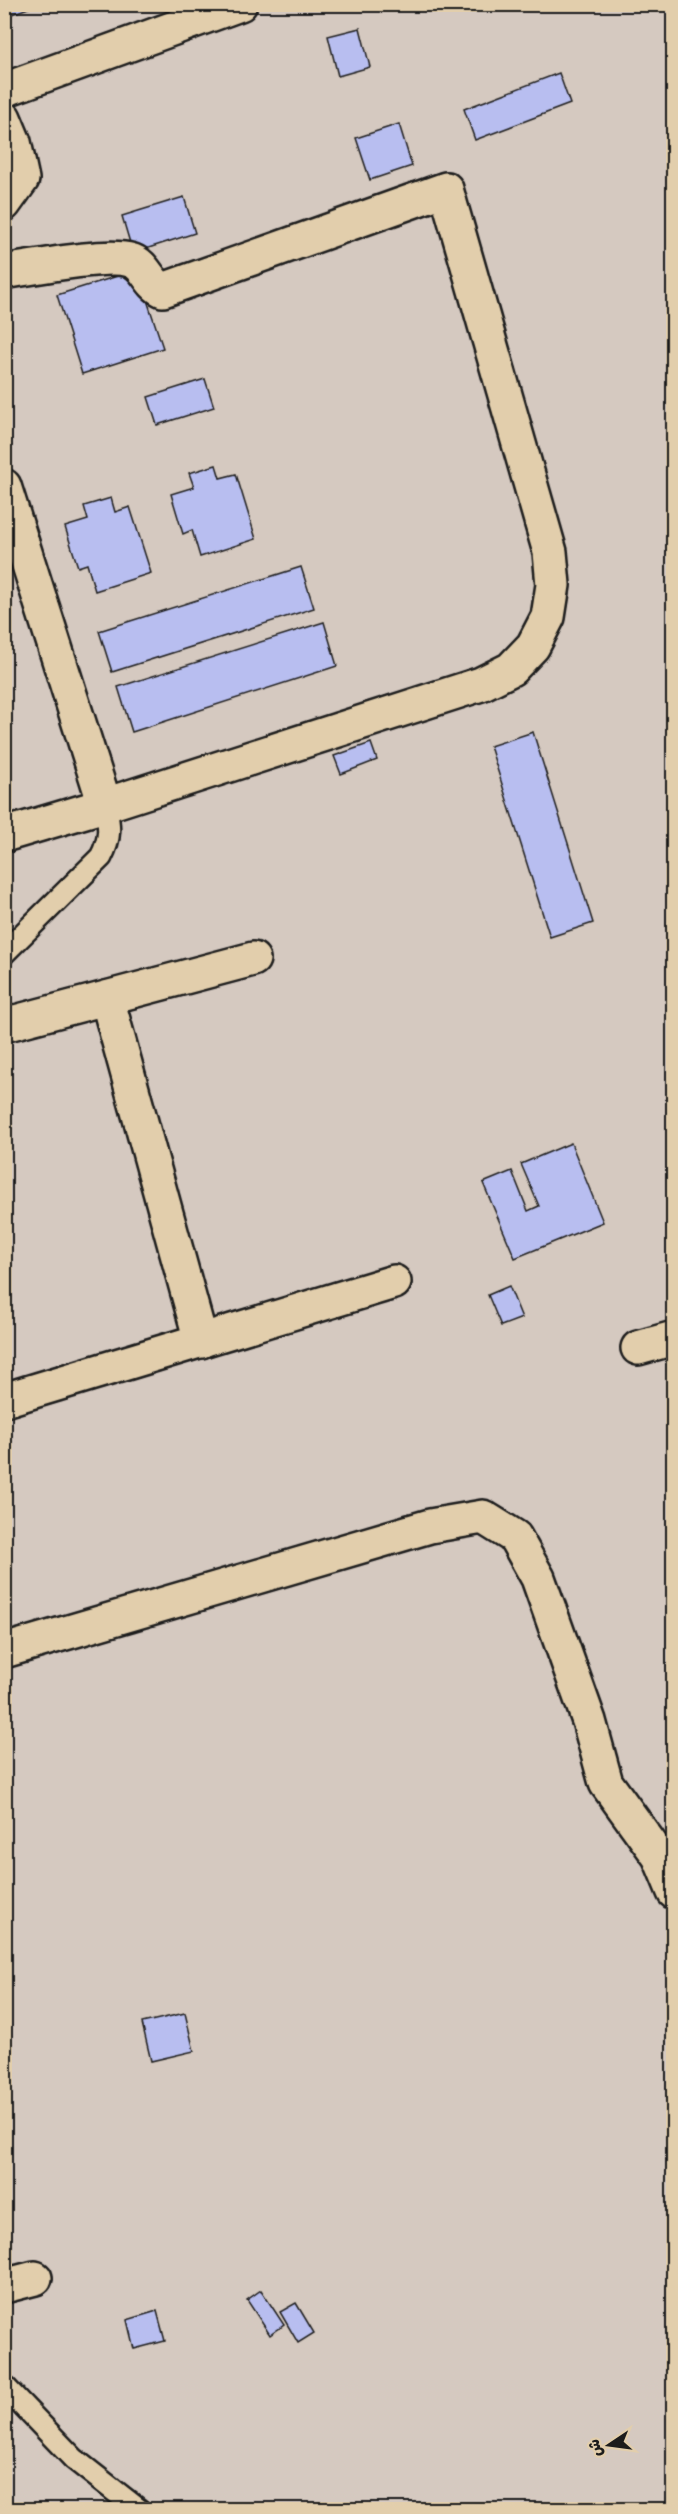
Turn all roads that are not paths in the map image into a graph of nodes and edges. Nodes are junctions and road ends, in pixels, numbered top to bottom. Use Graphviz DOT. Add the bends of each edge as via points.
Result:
graph roads {
  1 [pos="240,4"];
  2 [pos="4,90"];
  3 [pos="4,118"];
  4 [pos="4,204"];
  5 [pos="4,268"];
  6 [pos="4,486"];
  7 [pos="105,805"];
  8 [pos="4,835"];
  9 [pos="4,953"];
  10 [pos="253,959"];
  11 [pos="107,998"];
  12 [pos="4,1025"];
  13 [pos="394,1282"];
  14 [pos="674,1338"];
  15 [pos="201,1341"];
  16 [pos="638,1348"];
  17 [pos="4,1400"];
  18 [pos="4,1651"];
  19 [pos="674,1892"];
  20 [pos="4,2386"];
  21 [pos="138,2510"];
  1 -- 2 [label="street"];
  3 -- 4 [label="street" via="22,179"];
  5 -- 7 [label="street" via="10,271 92,260 131,260 144,269 149,281 163,290 446,189 549,552 554,585 548,617 533,646 511,669 482,684"];
  6 -- 7 [label="street"];
  7 -- 8 [label="street"];
  7 -- 9 [label="lane" via="109,842 101,857"];
  10 -- 11 [label="street"];
  11 -- 12 [label="street"];
  11 -- 15 [label="street"];
  13 -- 15 [label="street"];
  14 -- 16 [label="street"];
  15 -- 17 [label="street"];
  18 -- 19 [label="street" via="430,1526 483,1517 515,1537 538,1578 589,1721 606,1783 659,1856"];
  20 -- 21 [label="lane" via="74,2459"];
}
